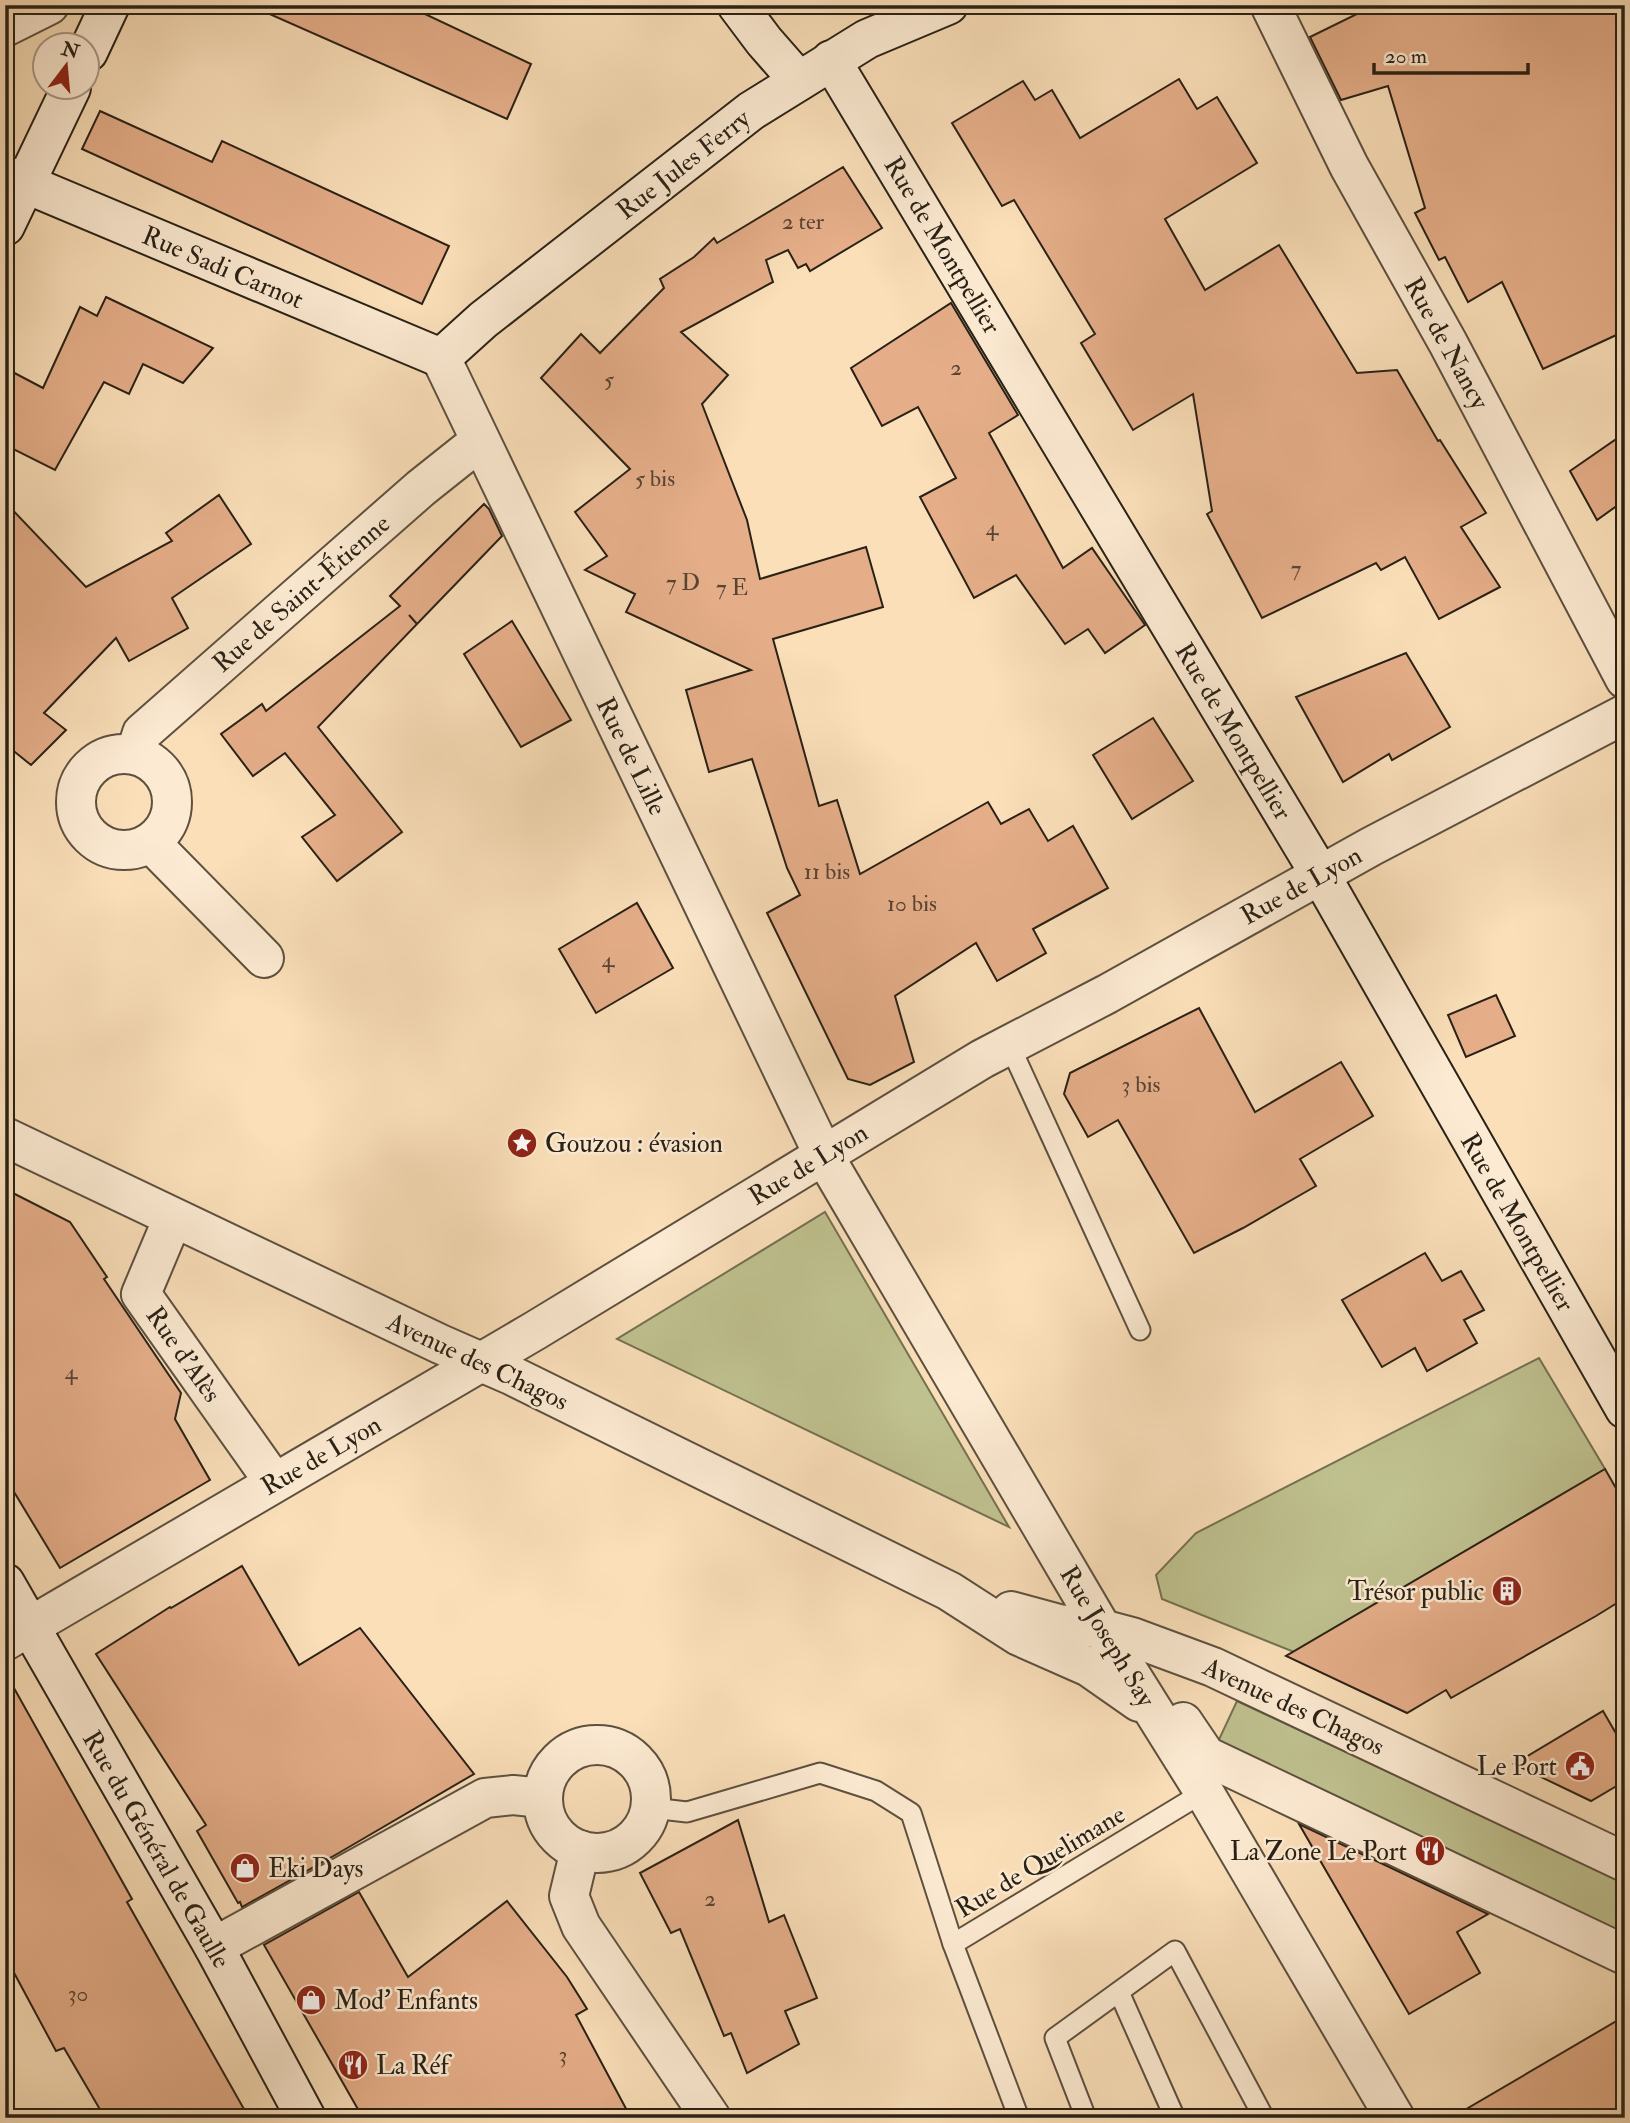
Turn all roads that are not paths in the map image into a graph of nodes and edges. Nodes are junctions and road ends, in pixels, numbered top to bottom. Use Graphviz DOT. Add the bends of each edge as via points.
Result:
graph roads {
  1 [pos="49,5"];
  2 [pos="110,5"];
  3 [pos="737,5"];
  4 [pos="948,5"];
  5 [pos="1270,5"];
  6 [pos="5,27"];
  7 [pos="97,32"];
  8 [pos="831,60"];
  9 [pos="799,81"];
  10 [pos="63,102"];
  11 [pos="16,179"];
  12 [pos="5,226"];
  13 [pos="441,358"];
  14 [pos="480,440"];
  15 [pos="1625,679"];
  16 [pos="1625,714"];
  17 [pos="135,755"];
  18 [pos="151,843"];
  19 [pos="1321,876"];
  20 [pos="264,958"];
  21 [pos="1009,1044"];
  22 [pos="5,1137"];
  23 [pos="823,1154"];
  24 [pos="173,1218"];
  25 [pos="1140,1330"];
  26 [pos="481,1362"];
  27 [pos="1625,1409"];
  28 [pos="274,1482"];
  29 [pos="5,1583"];
  30 [pos="949,1591"];
  31 [pos="1102,1629"];
  32 [pos="17,1634"];
  33 [pos="1170,1720"];
  34 [pos="1204,1792"];
  35 [pos="542,1798"];
  36 [pos="652,1808"];
  37 [pos="580,1850"];
  38 [pos="1625,1862"];
  39 [pos="953,1944"];
  40 [pos="214,1947"];
  41 [pos="1625,1955"];
  42 [pos="1119,1992"];
  43 [pos="306,2118"];
  44 [pos="711,2118"];
  45 [pos="1019,2118"];
  46 [pos="1086,2118"];
  47 [pos="1175,2118"];
  48 [pos="1264,2118"];
  49 [pos="1395,2118"];
  1 -- 6 [label="street"];
  2 -- 7 [label="street"];
  3 -- 9 [label="street"];
  4 -- 8 [label="street, Rue Jules Ferry" via="867,39"];
  5 -- 15 [label="street, Rue de Nancy" via="1349,166"];
  8 -- 9 [label="street, Rue Jules Ferry"];
  8 -- 19 [label="street, Rue de Montpellier"];
  9 -- 13 [label="street, Rue Jules Ferry" via="751,111 483,320"];
  10 -- 11 [label="street"];
  11 -- 12 [label="street"];
  11 -- 13 [label="street, Rue Sadi Carnot"];
  13 -- 14 [label="street, Rue de Lille"];
  14 -- 17 [label="street, Rue de Saint-Étienne" via="142,733"];
  14 -- 23 [label="street, Rue de Lille"];
  16 -- 19 [label="street, Rue de Lyon"];
  17 -- 18 [label="street" via="161,769 173,800 163,832"];
  17 -- 18 [label="street" via="116,754 89,768 76,795 76,811 91,837 104,846 136,849"];
  18 -- 20 [label="street"];
  19 -- 21 [label="street, Rue de Lyon"];
  19 -- 27 [label="street, Rue de Montpellier"];
  21 -- 23 [label="street, Rue de Lyon"];
  21 -- 25 [label="lane"];
  22 -- 24 [label="street, Avenue des Chagos"];
  23 -- 26 [label="street, Rue de Lyon"];
  23 -- 31 [label="street, Rue Joseph Say"];
  24 -- 26 [label="street, Avenue des Chagos"];
  24 -- 28 [label="street, Rue d'Alès" via="141,1294"];
  26 -- 28 [label="street, Rue de Lyon"];
  26 -- 30 [label="street, Avenue des Chagos"];
  28 -- 32 [label="street, Rue de Lyon"];
  29 -- 32 [label="street, Rue du Général de Gaulle"];
  30 -- 31 [label="street, Avenue des Chagos" via="1059,1624"];
  30 -- 33 [label="street, Avenue des Chagos" via="1020,1636 1089,1667"];
  31 -- 33 [label="street, Rue Joseph Say"];
  31 -- 38 [label="street, Avenue des Chagos" via="1213,1667"];
  32 -- 40 [label="street, Rue du Général de Gaulle"];
  33 -- 34 [label="street, Rue Joseph Say"];
  33 -- 41 [label="street" via="1206,1756"];
  34 -- 39 [label="lane, Rue de Quelimane"];
  34 -- 49 [label="street, Rue Joseph Say"];
  35 -- 36 [label="street" via="545,1781 565,1754 597,1744 616,1747 645,1772"];
  35 -- 37 [label="street" via="552,1831"];
  35 -- 40 [label="street" via="485,1798"];
  36 -- 37 [label="street" via="645,1827 632,1841 597,1854"];
  36 -- 39 [label="lane" via="687,1812 820,1773 876,1791 911,1813"];
  37 -- 44 [label="street" via="569,1896 581,1926"];
  39 -- 45 [label="lane, Rue de Quelimane"];
  40 -- 43 [label="street, Rue du Général de Gaulle"];
  42 -- 46 [label="lane" via="1055,2038"];
  42 -- 47 [label="lane"];
  42 -- 48 [label="lane" via="1175,1951"];
}
